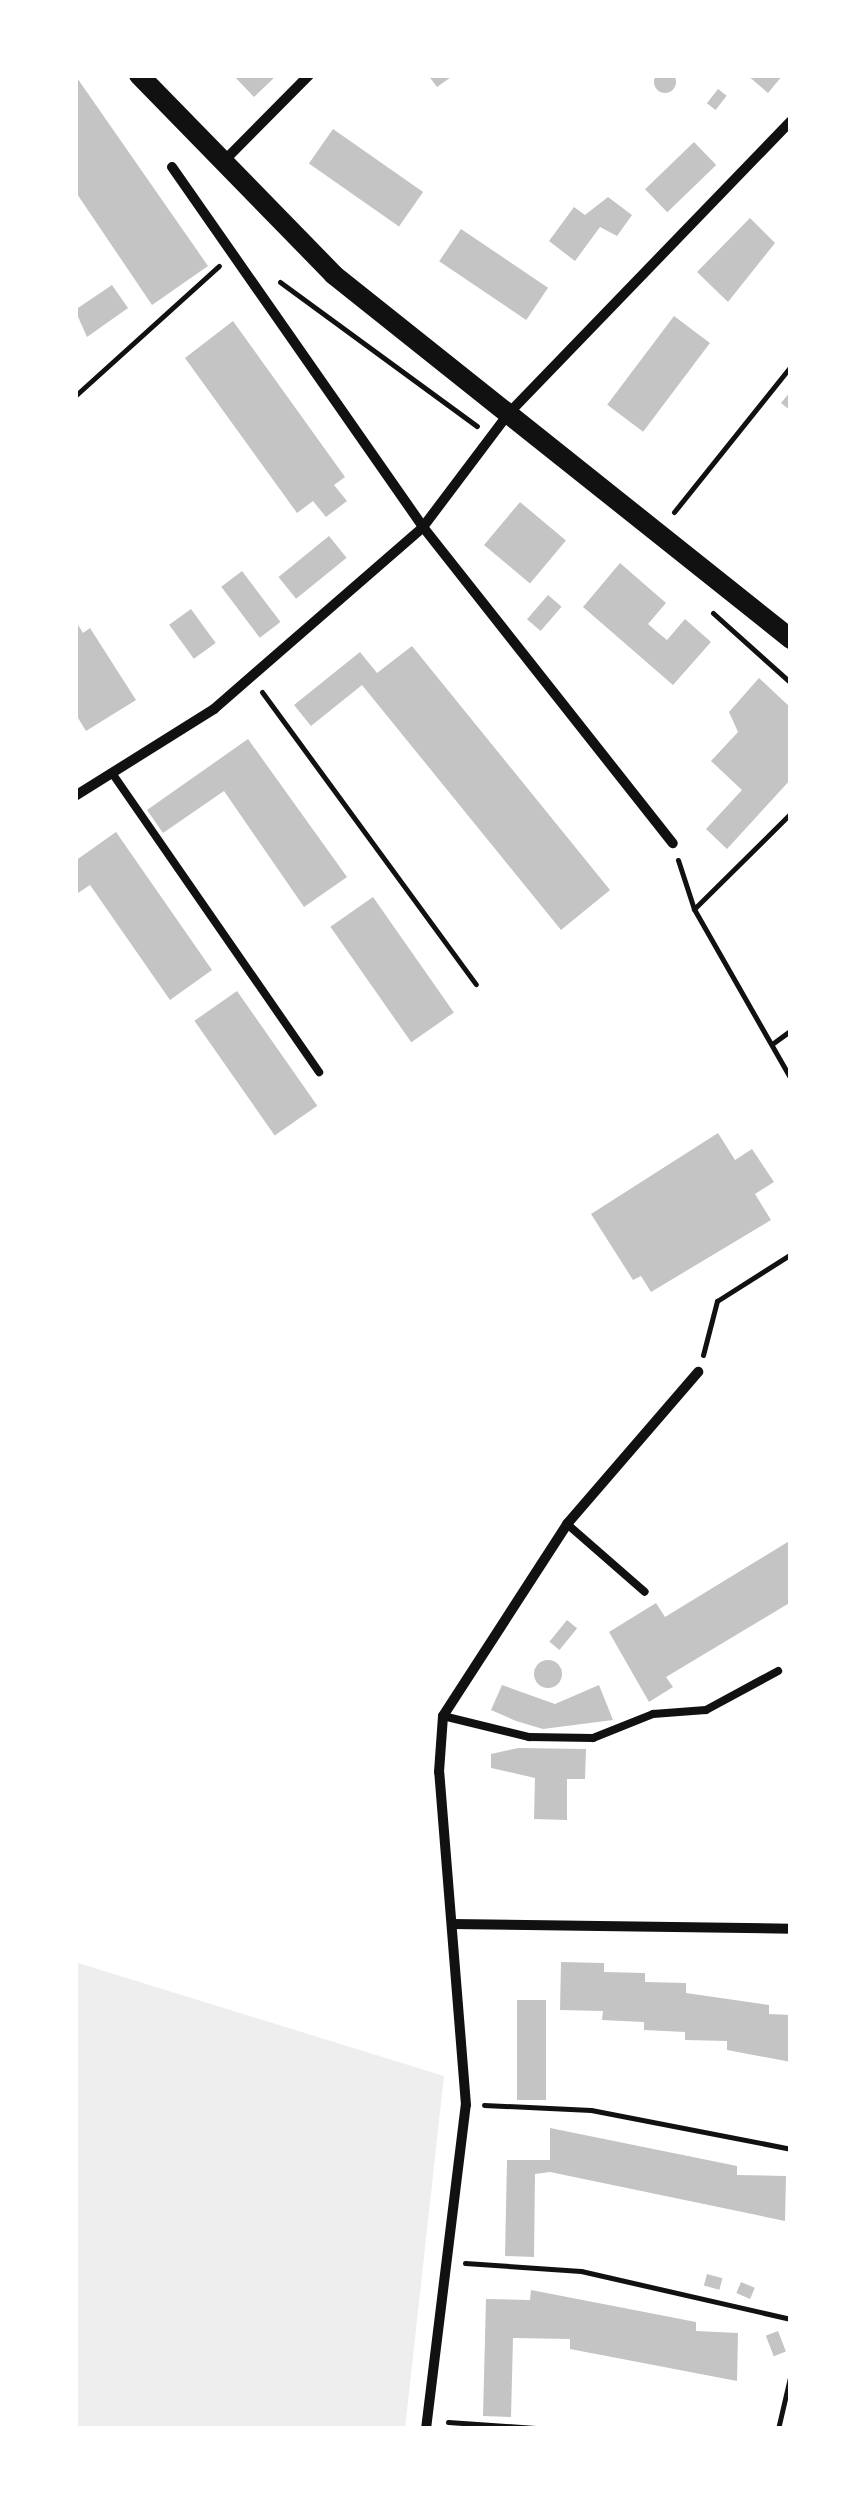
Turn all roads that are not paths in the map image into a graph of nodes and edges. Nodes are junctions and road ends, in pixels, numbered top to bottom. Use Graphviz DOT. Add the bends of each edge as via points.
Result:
graph roads {
  1 [pos="139,75"];
  2 [pos="310,75"];
  3 [pos="791,121"];
  4 [pos="219,166"];
  5 [pos="172,167"];
  6 [pos="508,414"];
  7 [pos="423,527"];
  8 [pos="791,639"];
  9 [pos="112,773"];
  10 [pos="75,796"];
  11 [pos="673,842"];
  12 [pos="318,1072"];
  13 [pos="698,1372"];
  14 [pos="567,1524"];
  15 [pos="644,1592"];
  16 [pos="778,1671"];
  17 [pos="443,1716"];
  18 [pos="452,1924"];
  19 [pos="791,1929"];
  20 [pos="426,2425"];
  1 -- 4 [label="main road"];
  2 -- 4 [label="street"];
  3 -- 6 [label="street"];
  4 -- 6 [label="main road" via="334,275"];
  5 -- 7 [label="street"];
  6 -- 7 [label="street"];
  6 -- 8 [label="main road"];
  7 -- 9 [label="street" via="252,677"];
  7 -- 11 [label="street"];
  9 -- 10 [label="street"];
  9 -- 12 [label="lane"];
  13 -- 14 [label="street"];
  14 -- 15 [label="lane"];
  14 -- 17 [label="street"];
  16 -- 17 [label="lane" via="706,1710 653,1714 594,1738 529,1737"];
  17 -- 18 [label="street"];
  18 -- 19 [label="street"];
  18 -- 20 [label="street" via="466,2104"];
}
